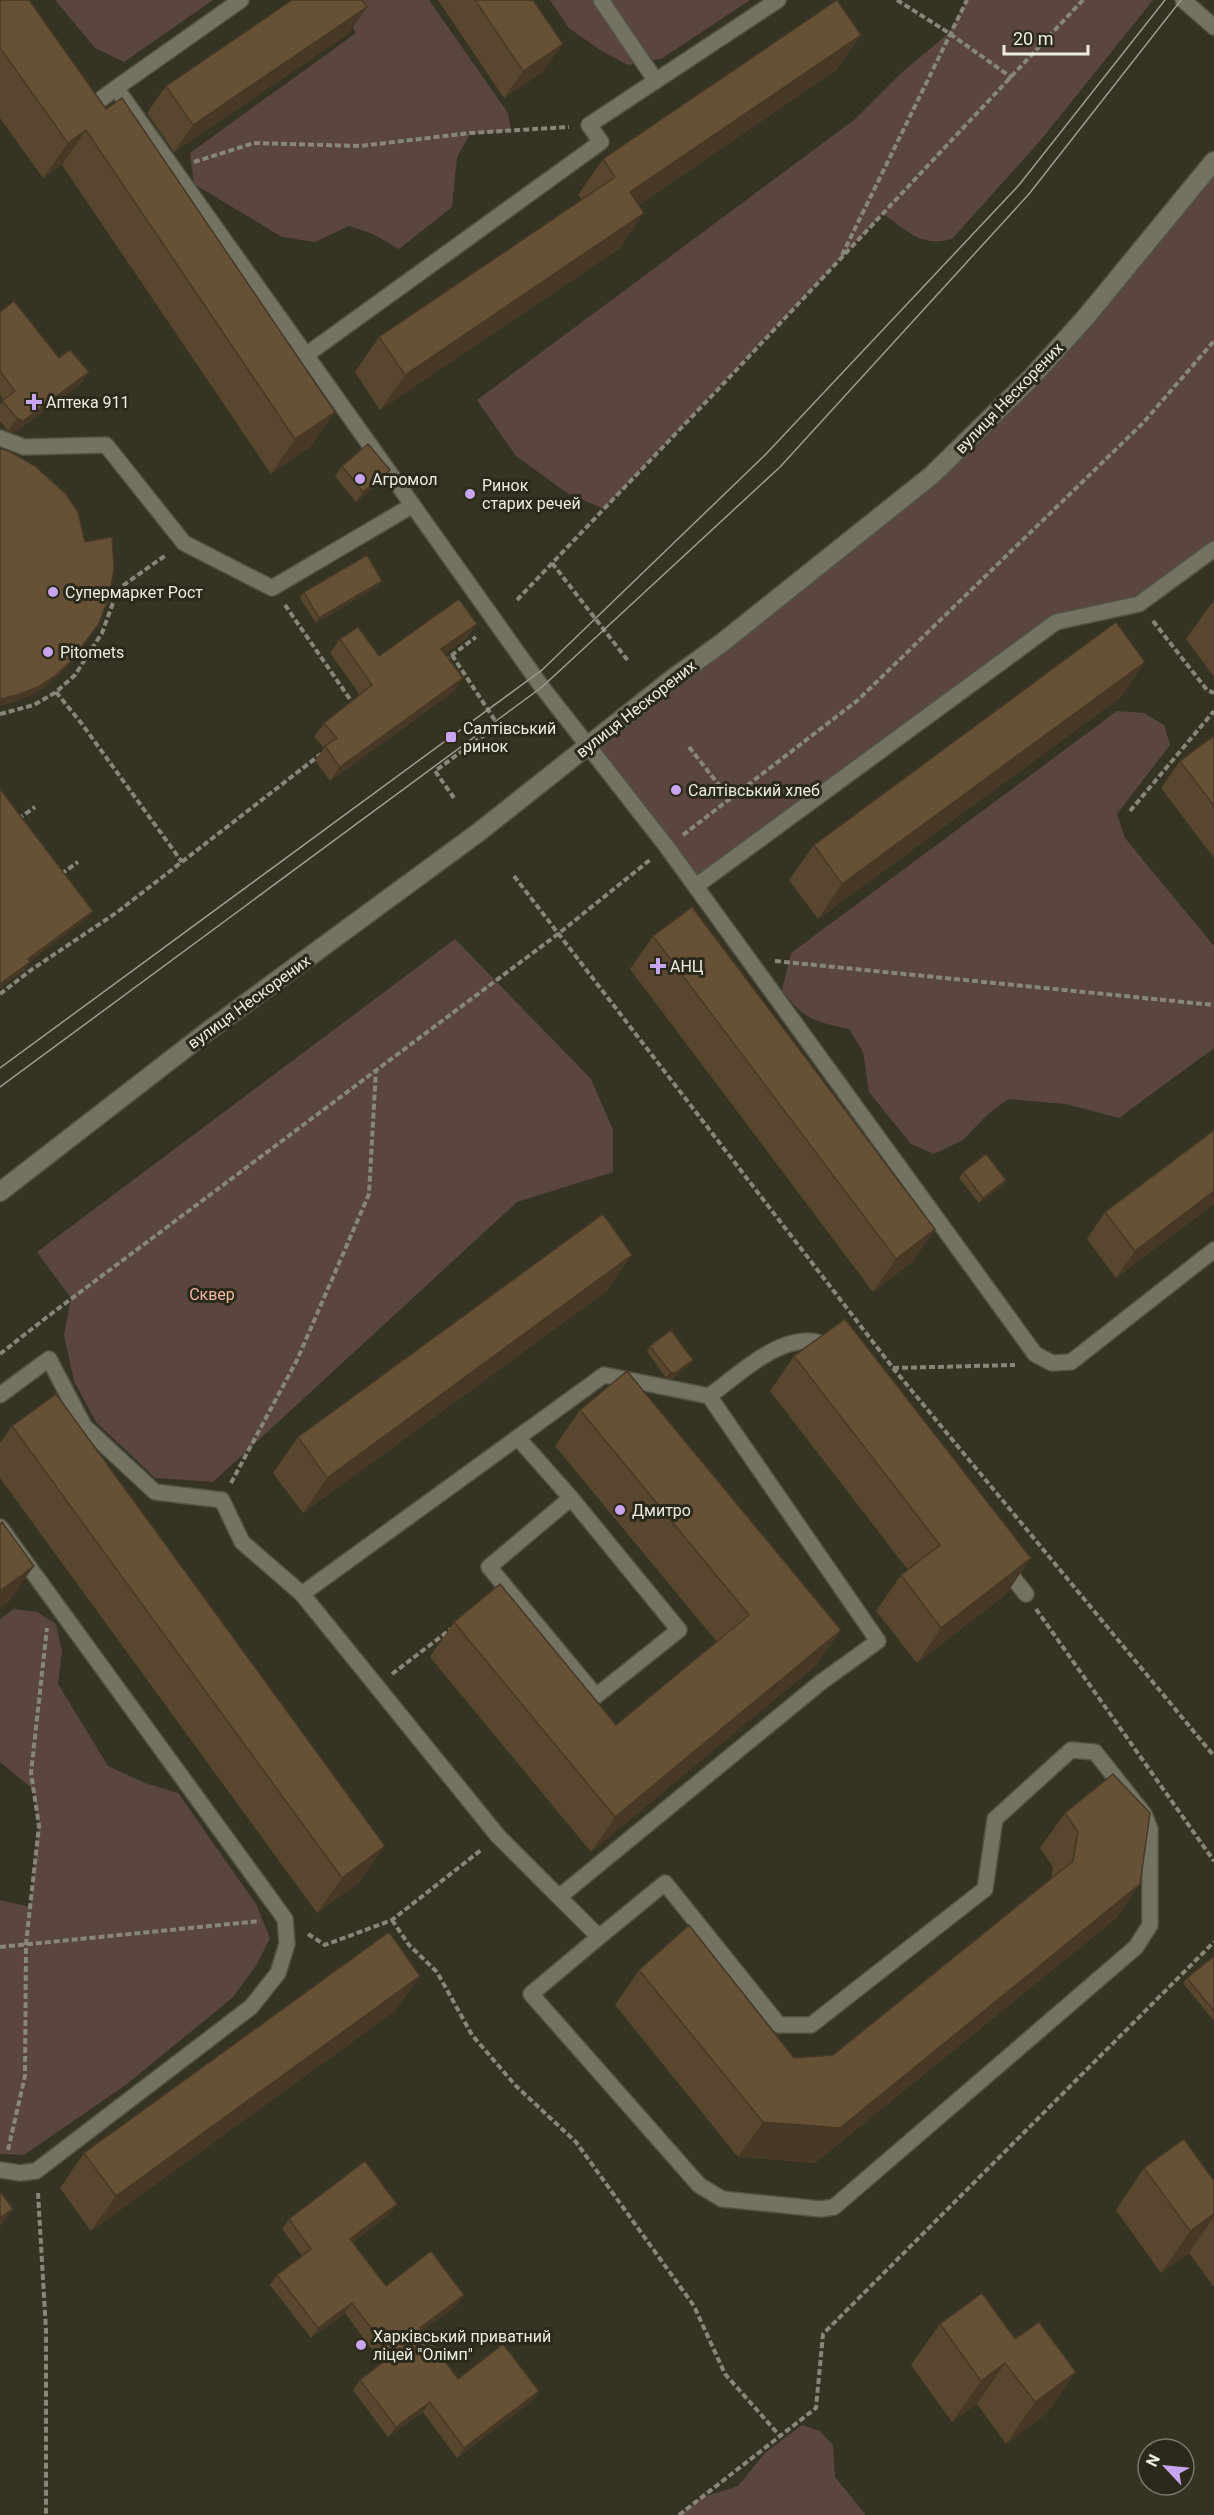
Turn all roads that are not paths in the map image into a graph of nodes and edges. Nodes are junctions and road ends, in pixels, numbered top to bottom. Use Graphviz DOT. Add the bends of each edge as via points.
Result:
graph roads {
  1 [pos="241,0"];
  2 [pos="601,0"];
  3 [pos="778,0"];
  4 [pos="1183,0"];
  5 [pos="1214,27"];
  6 [pos="656,81"];
  7 [pos="117,88"];
  8 [pos="72,106"];
  9 [pos="1214,161"];
  10 [pos="306,355"];
  11 [pos="0,438"];
  12 [pos="413,505"];
  13 [pos="1214,549"];
  14 [pos="589,746"];
  15 [pos="696,886"];
  16 [pos="0,1192"];
  17 [pos="1214,1250"];
  18 [pos="848,1363"];
  19 [pos="0,1395"];
  20 [pos="709,1396"];
  21 [pos="518,1438"];
  22 [pos="571,1498"];
  23 [pos="0,1527"];
  24 [pos="997,1557"];
  25 [pos="302,1594"];
  26 [pos="1026,1594"];
  27 [pos="559,1897"];
  28 [pos="599,1937"];
  29 [pos="2,2170"];
  1 -- 7 [label="lane"];
  2 -- 6 [label="lane"];
  3 -- 6 [label="lane"];
  4 -- 5 [label="lane"];
  6 -- 10 [label="lane" via="589,125 601,142"];
  7 -- 8 [label="lane" via="79,115"];
  7 -- 10 [label="lane"];
  9 -- 14 [label="main road, вулиця Нескорених" via="1086,317 1031,378 932,475"];
  10 -- 12 [label="lane"];
  11 -- 12 [label="lane" via="24,447 106,446 184,543 273,588"];
  12 -- 14 [label="lane" via="542,687"];
  13 -- 15 [label="lane" via="1139,604 1056,622"];
  14 -- 15 [label="lane"];
  14 -- 16 [label="main road, вулиця Нескорених"];
  15 -- 17 [label="lane" via="1035,1354 1052,1364 1071,1362"];
  18 -- 20 [label="lane" via="827,1345 795,1340 780,1346"];
  19 -- 25 [label="lane" via="49,1359 84,1426 155,1492 222,1500 242,1542"];
  20 -- 21 [label="lane" via="604,1375"];
  20 -- 27 [label="lane" via="878,1641 820,1683"];
  21 -- 22 [label="lane"];
  21 -- 25 [label="lane"];
  22 -- 22 [label="lane" via="679,1630 596,1696 489,1567"];
  23 -- 29 [label="lane" via="285,1919 287,1944 278,1972 251,2007 36,2171"];
  24 -- 26 [label="lane"];
  25 -- 27 [label="lane" via="498,1836"];
  27 -- 28 [label="lane"];
  28 -- 28 [label="lane" via="531,1994 699,2185 722,2199 820,2209 834,2206 1136,1947 1150,1924 1150,1829 1143,1814 1095,1752 1071,1750 995,1819 985,1889 811,2025 779,2025 665,1883"];
}
